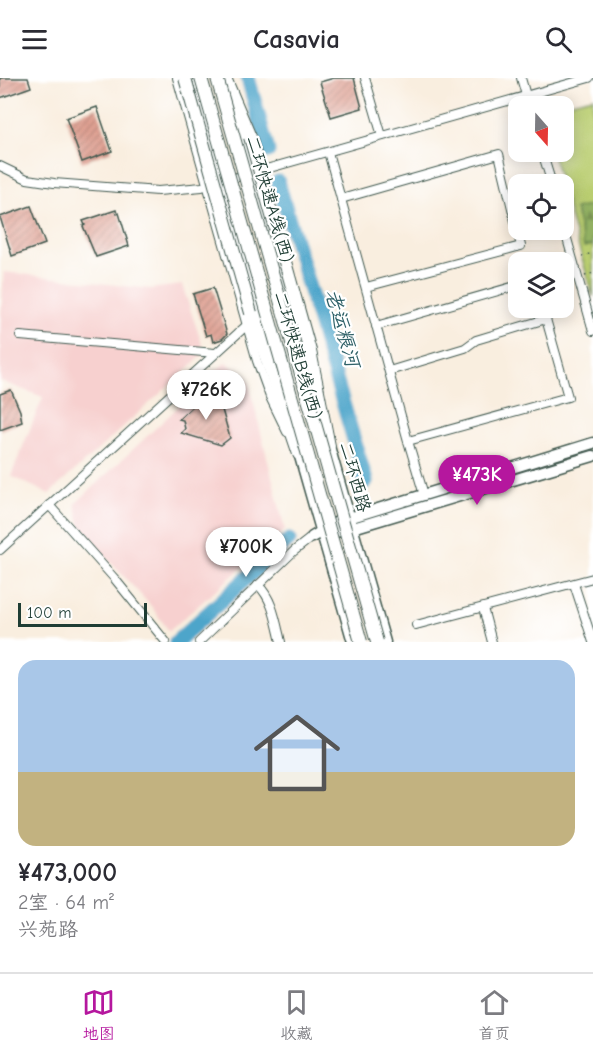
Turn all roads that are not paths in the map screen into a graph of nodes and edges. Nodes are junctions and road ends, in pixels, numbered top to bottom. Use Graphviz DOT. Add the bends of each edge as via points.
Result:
graph roads {
  1 [pos="177,78"];
  2 [pos="184,78"];
  3 [pos="192,78"];
  4 [pos="201,78"];
  5 [pos="217,78"];
  6 [pos="225,78"];
  7 [pos="365,78"];
  8 [pos="521,78"];
  9 [pos="589,78"];
  10 [pos="526,95"];
  11 [pos="382,136"];
  12 [pos="328,152"];
  13 [pos="0,166"];
  14 [pos="252,174"];
  15 [pos="219,182"];
  16 [pos="207,186"];
  17 [pos="341,199"];
  18 [pos="568,240"];
  19 [pos="576,269"];
  20 [pos="366,288"];
  21 [pos="508,288"];
  22 [pos="249,319"];
  23 [pos="376,326"];
  24 [pos="593,331"];
  25 [pos="20,336"];
  26 [pos="216,353"];
  27 [pos="389,371"];
  28 [pos="408,441"];
  29 [pos="593,443"];
  30 [pos="329,446"];
  31 [pos="299,454"];
  32 [pos="593,456"];
  33 [pos="424,495"];
  34 [pos="50,505"];
  35 [pos="351,523"];
  36 [pos="319,535"];
  37 [pos="0,550"];
  38 [pos="593,578"];
  39 [pos="574,584"];
  40 [pos="258,585"];
  41 [pos="483,608"];
  42 [pos="416,625"];
  43 [pos="166,642"];
  44 [pos="199,642"];
  45 [pos="281,642"];
  46 [pos="353,642"];
  47 [pos="361,642"];
  48 [pos="377,642"];
  49 [pos="385,642"];
  50 [pos="492,642"];
  51 [pos="593,642"];
  1 -- 16 [label="street"];
  2 -- 22 [label="highway, bridge"];
  3 -- 15 [label="main road"];
  4 -- 47 [label="highway, 二环快速B线(西), bridge"];
  5 -- 48 [label="highway, 二环快速A线(西), bridge"];
  6 -- 14 [label="main road, 二环西路"];
  6 -- 30 [label="highway, bridge" via="250,137 310,351"];
  7 -- 11 [label="street"];
  8 -- 10 [label="street"];
  9 -- 10 [label="street"];
  10 -- 11 [label="street"];
  11 -- 12 [label="street"];
  12 -- 14 [label="street"];
  12 -- 17 [label="street"];
  13 -- 16 [label="street" via="27,178 54,183 158,191"];
  14 -- 15 [label="street"];
  14 -- 30 [label="main road, 二环西路"];
  15 -- 16 [label="street"];
  15 -- 31 [label="main road"];
  16 -- 22 [label="street"];
  17 -- 20 [label="street"];
  17 -- 20 [label="street" via="499,154 521,246"];
  18 -- 19 [label="street"];
  19 -- 24 [label="street"];
  20 -- 23 [label="street"];
  21 -- 23 [label="street"];
  22 -- 26 [label="street"];
  22 -- 31 [label="highway"];
  23 -- 27 [label="street"];
  25 -- 26 [label="street"];
  26 -- 34 [label="street"];
  27 -- 28 [label="street"];
  27 -- 28 [label="street" via="546,320 568,397"];
  28 -- 33 [label="street"];
  29 -- 33 [label="main road"];
  30 -- 35 [label="main road, 二环西路"];
  31 -- 36 [label="main road"];
  32 -- 35 [label="main road"];
  33 -- 35 [label="main road"];
  34 -- 37 [label="street"];
  34 -- 43 [label="street"];
  35 -- 36 [label="main road"];
  35 -- 49 [label="main road, 二环西路"];
  36 -- 40 [label="street" via="294,551"];
  36 -- 46 [label="main road"];
  38 -- 39 [label="street"];
  39 -- 41 [label="street"];
  39 -- 51 [label="street"];
  40 -- 44 [label="street"];
  40 -- 45 [label="street" via="270,600"];
  41 -- 42 [label="street"];
  41 -- 50 [label="street"];
}
